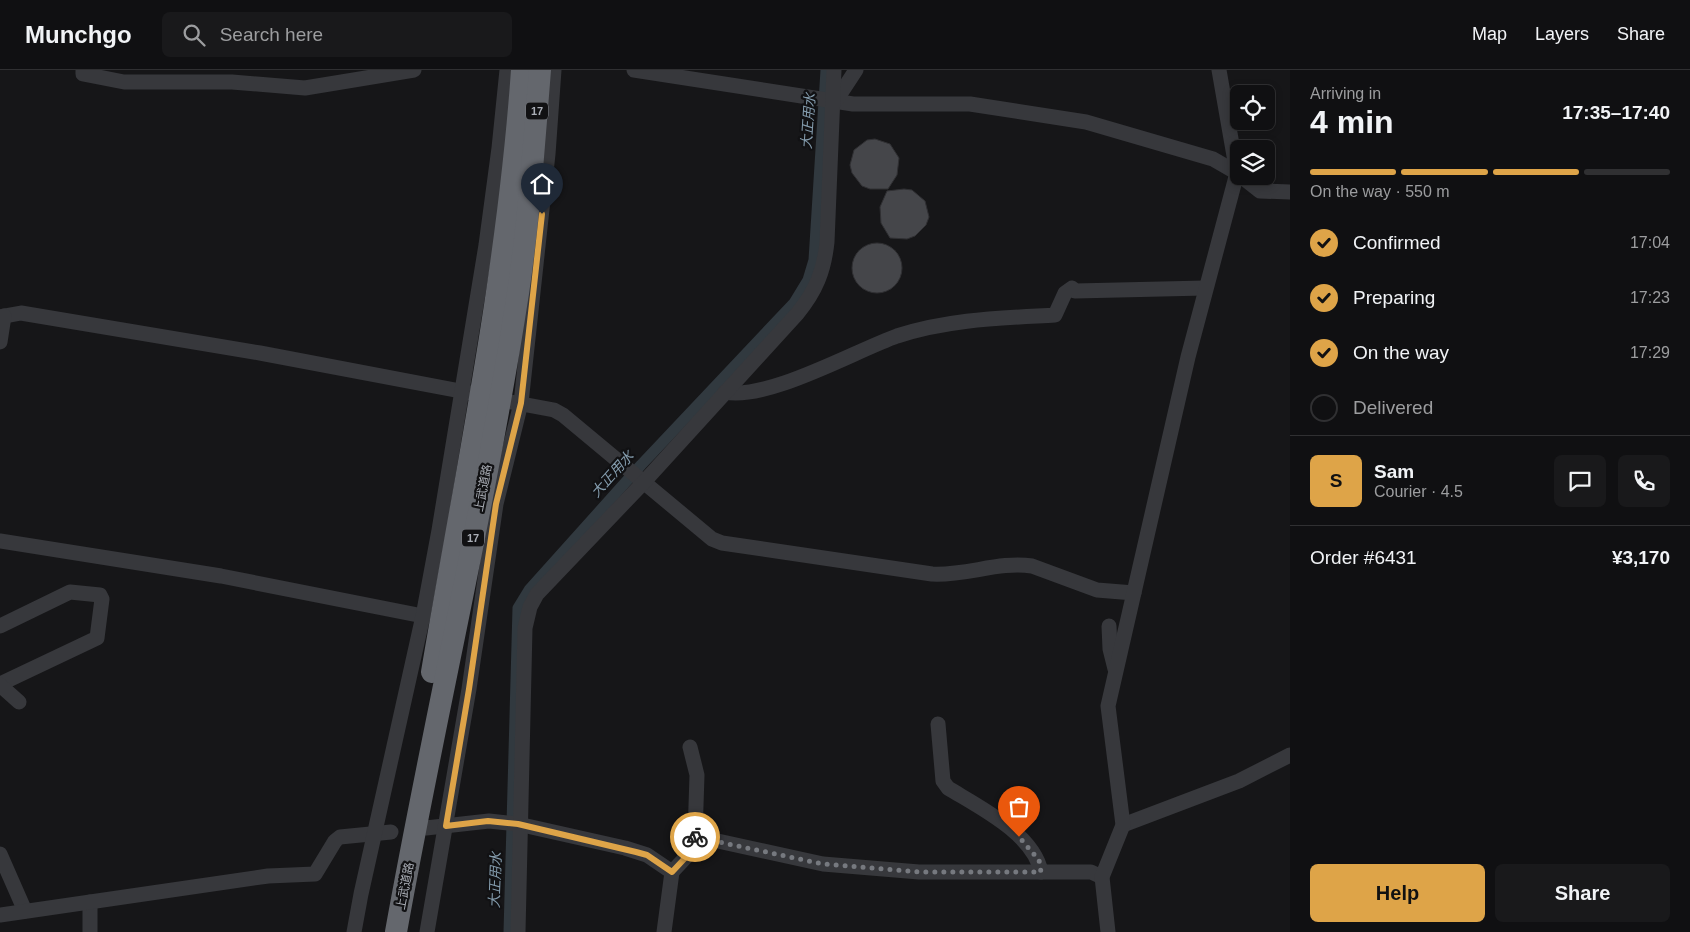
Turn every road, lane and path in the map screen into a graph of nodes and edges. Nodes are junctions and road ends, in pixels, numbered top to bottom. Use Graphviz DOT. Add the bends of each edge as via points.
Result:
graph roads {
  1 [pos="83,70"];
  2 [pos="414,70"];
  3 [pos="507,70"];
  4 [pos="522,70"];
  5 [pos="540,70"];
  6 [pos="554,70"];
  7 [pos="634,70"];
  8 [pos="834,70"];
  9 [pos="856,70"];
  10 [pos="1219,70"];
  11 [pos="833,101"];
  12 [pos="1232,140"];
  13 [pos="1230,169"];
  14 [pos="1236,185"];
  15 [pos="1252,185"];
  16 [pos="1290,192"];
  17 [pos="1205,288"];
  18 [pos="2,316"];
  19 [pos="0,342"];
  20 [pos="467,392"];
  21 [pos="725,392"];
  22 [pos="504,401"];
  23 [pos="521,403"];
  24 [pos="637,478"];
  25 [pos="0,541"];
  26 [pos="1134,593"];
  27 [pos="423,616"];
  28 [pos="0,626"];
  29 [pos="1109,626"];
  30 [pos="1116,673"];
  31 [pos="0,684"];
  32 [pos="19,702"];
  33 [pos="938,724"];
  34 [pos="690,747"];
  35 [pos="1290,755"];
  36 [pos="515,824"];
  37 [pos="1123,824"];
  38 [pos="446,826"];
  39 [pos="426,828"];
  40 [pos="383,833"];
  41 [pos="695,836"];
  42 [pos="0,854"];
  43 [pos="672,872"];
  44 [pos="1041,872"];
  45 [pos="1102,877"];
  46 [pos="90,902"];
  47 [pos="25,911"];
  48 [pos="0,915"];
  49 [pos="390,928"];
  50 [pos="90,932"];
  51 [pos="354,932"];
  52 [pos="427,932"];
  53 [pos="518,932"];
  54 [pos="664,932"];
  55 [pos="1108,932"];
  1 -- 2 [label="street" via="84,74 124,82 232,82 305,88"];
  3 -- 20 [label="street"];
  4 -- 49 [label="highway, 上武道路 / 17" via="517,150 489,336"];
  5 -- 49 [label="highway, 上武道路 / 17" via="518,292 493,437"];
  6 -- 23 [label="street"];
  7 -- 11 [label="street"];
  8 -- 11 [label="street"];
  9 -- 11 [label="street"];
  10 -- 12 [label="street"];
  11 -- 13 [label="street" via="853,104 970,104 1086,122 1213,159"];
  11 -- 21 [label="street" via="827,242 825,263 818,283 808,301"];
  14 -- 17 [label="street"];
  15 -- 16 [label="street" via="1260,191"];
  17 -- 21 [label="street" via="1075,291 1072,288 1065,293 1055,315 951,322 897,336 776,386 736,394"];
  17 -- 26 [label="street"];
  18 -- 19 [label="street"];
  18 -- 20 [label="street" via="21,313 40,316"];
  20 -- 27 [label="street"];
  21 -- 24 [label="street"];
  22 -- 23 [label="street"];
  23 -- 24 [label="street" via="554,410 562,415"];
  23 -- 38 [label="street" via="496,504"];
  24 -- 26 [label="street" via="712,539 722,543 943,575 1012,564 1032,566 1097,590"];
  24 -- 36 [label="street" via="537,594 530,607 525,628"];
  25 -- 27 [label="street" via="221,576"];
  26 -- 30 [label="street"];
  27 -- 40 [label="street"];
  28 -- 31 [label="street" via="70,592 100,594 102,599 97,638"];
  29 -- 30 [label="street"];
  30 -- 37 [label="street" via="1108,706"];
  31 -- 32 [label="street"];
  33 -- 44 [label="street" via="943,781 948,788 998,819 1019,837 1039,860"];
  34 -- 41 [label="street" via="697,775"];
  35 -- 37 [label="street" via="1239,781"];
  36 -- 38 [label="street" via="488,821"];
  36 -- 43 [label="street" via="625,848 647,855"];
  36 -- 53 [label="street"];
  37 -- 45 [label="street"];
  38 -- 39 [label="street"];
  38 -- 52 [label="street"];
  40 -- 46 [label="street" via="340,837 315,874 268,876"];
  40 -- 51 [label="street" via="361,894"];
  41 -- 43 [label="street" via="686,857"];
  41 -- 44 [label="street" via="823,864 919,872"];
  42 -- 47 [label="street"];
  43 -- 54 [label="street"];
  44 -- 45 [label="street" via="1090,872"];
  45 -- 55 [label="street"];
  46 -- 47 [label="street"];
  46 -- 50 [label="street"];
  47 -- 48 [label="street"];
}
